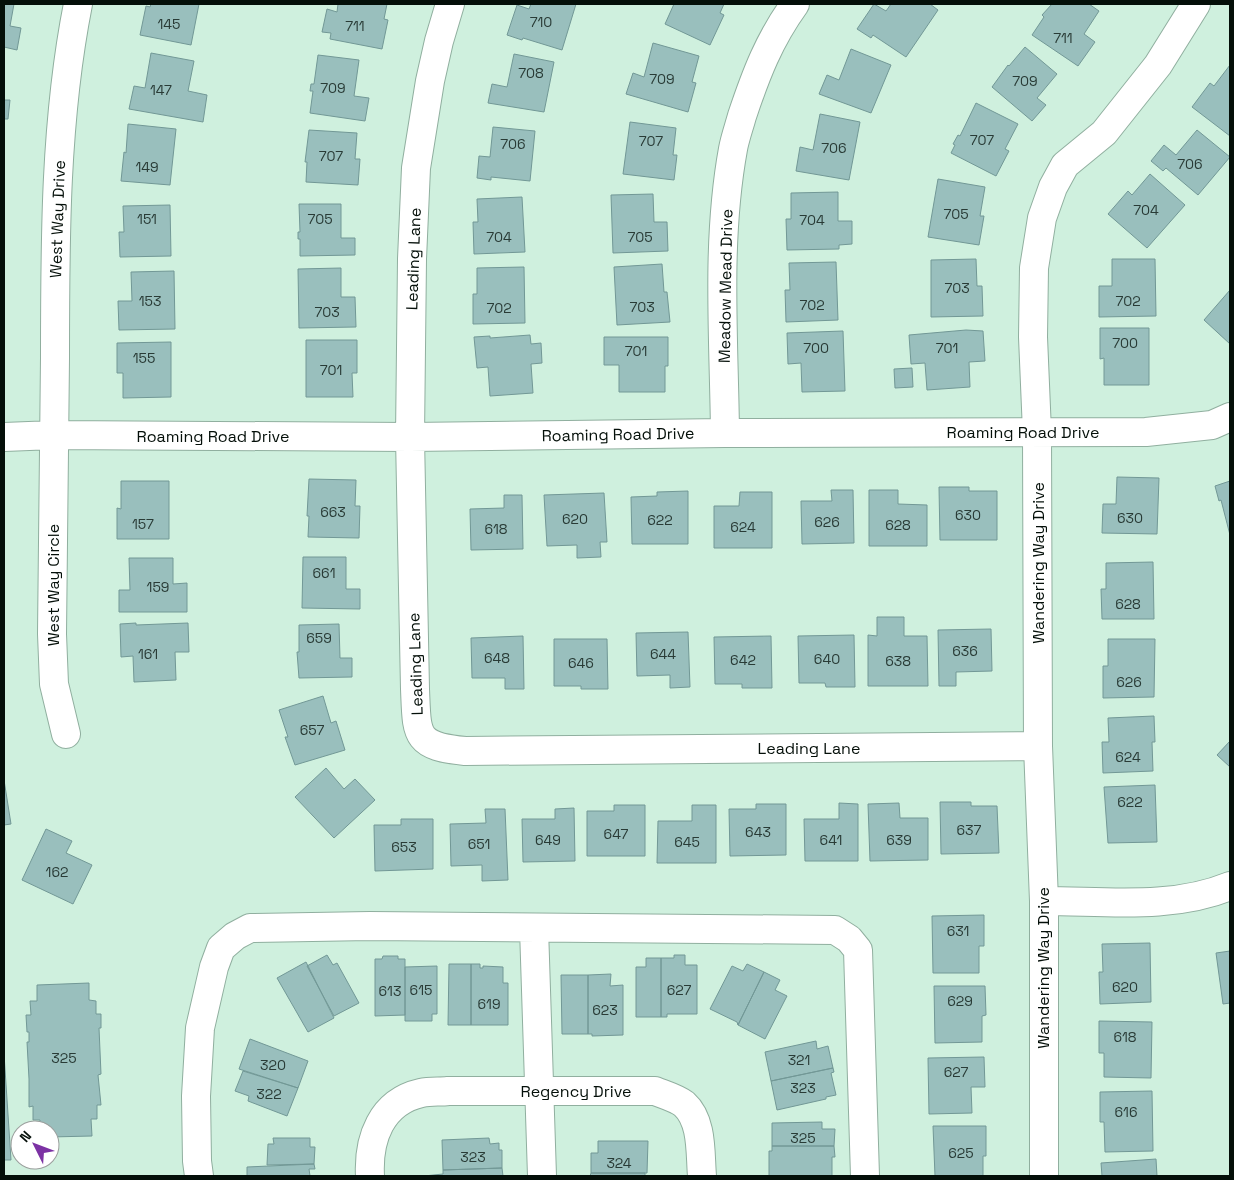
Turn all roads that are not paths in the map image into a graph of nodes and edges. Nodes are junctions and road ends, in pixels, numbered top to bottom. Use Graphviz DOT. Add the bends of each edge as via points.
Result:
graph roads {
  1 [pos="78,4"];
  2 [pos="450,4"];
  3 [pos="795,4"];
  4 [pos="1196,4"];
  5 [pos="1230,417"];
  6 [pos="725,432"];
  7 [pos="1038,432"];
  8 [pos="54,435"];
  9 [pos="4,437"];
  10 [pos="410,437"];
  11 [pos="66,734"];
  12 [pos="1038,746"];
  13 [pos="1230,886"];
  14 [pos="1044,901"];
  15 [pos="534,928"];
  16 [pos="538,1091"];
  17 [pos="199,1176"];
  18 [pos="370,1176"];
  19 [pos="542,1176"];
  20 [pos="702,1176"];
  21 [pos="865,1176"];
  22 [pos="1044,1176"];
  1 -- 8 [label="street, West Way Drive" via="63,101 55,222"];
  2 -- 10 [label="street, Leading Lane" via="430,81 416,168"];
  3 -- 6 [label="street, Meadow Mead Drive" via="778,28 759,67 733,147 722,239"];
  4 -- 7 [label="street, Wandering Way Drive" via="1158,66 1104,133 1065,165 1053,187 1042,218 1034,268 1033,337"];
  5 -- 7 [label="street, Roaming Road Drive" via="1212,425 1146,432"];
  6 -- 7 [label="street, Roaming Road Drive"];
  6 -- 10 [label="street, Roaming Road Drive"];
  7 -- 12 [label="street, Wandering Way Drive"];
  8 -- 9 [label="street, Roaming Road Drive"];
  8 -- 10 [label="street, Roaming Road Drive"];
  8 -- 11 [label="street, West Way Circle" via="54,684"];
  10 -- 12 [label="street, Leading Lane" via="416,721 420,736 433,746 465,751"];
  12 -- 14 [label="street, Wandering Way Drive"];
  13 -- 14 [label="street" via="1174,900"];
  14 -- 22 [label="street, Wandering Way Drive"];
  15 -- 16 [label="street"];
  15 -- 17 [label="street" via="250,928 235,936 221,948 216,961 200,1028 196,1096"];
  15 -- 21 [label="street" via="835,930 848,939 858,950"];
  16 -- 18 [label="street, Regency Drive" via="448,1091 421,1093 405,1099 382,1119 374,1136"];
  16 -- 19 [label="street"];
  16 -- 20 [label="street, Regency Drive" via="655,1091 676,1099 693,1116"];
}
